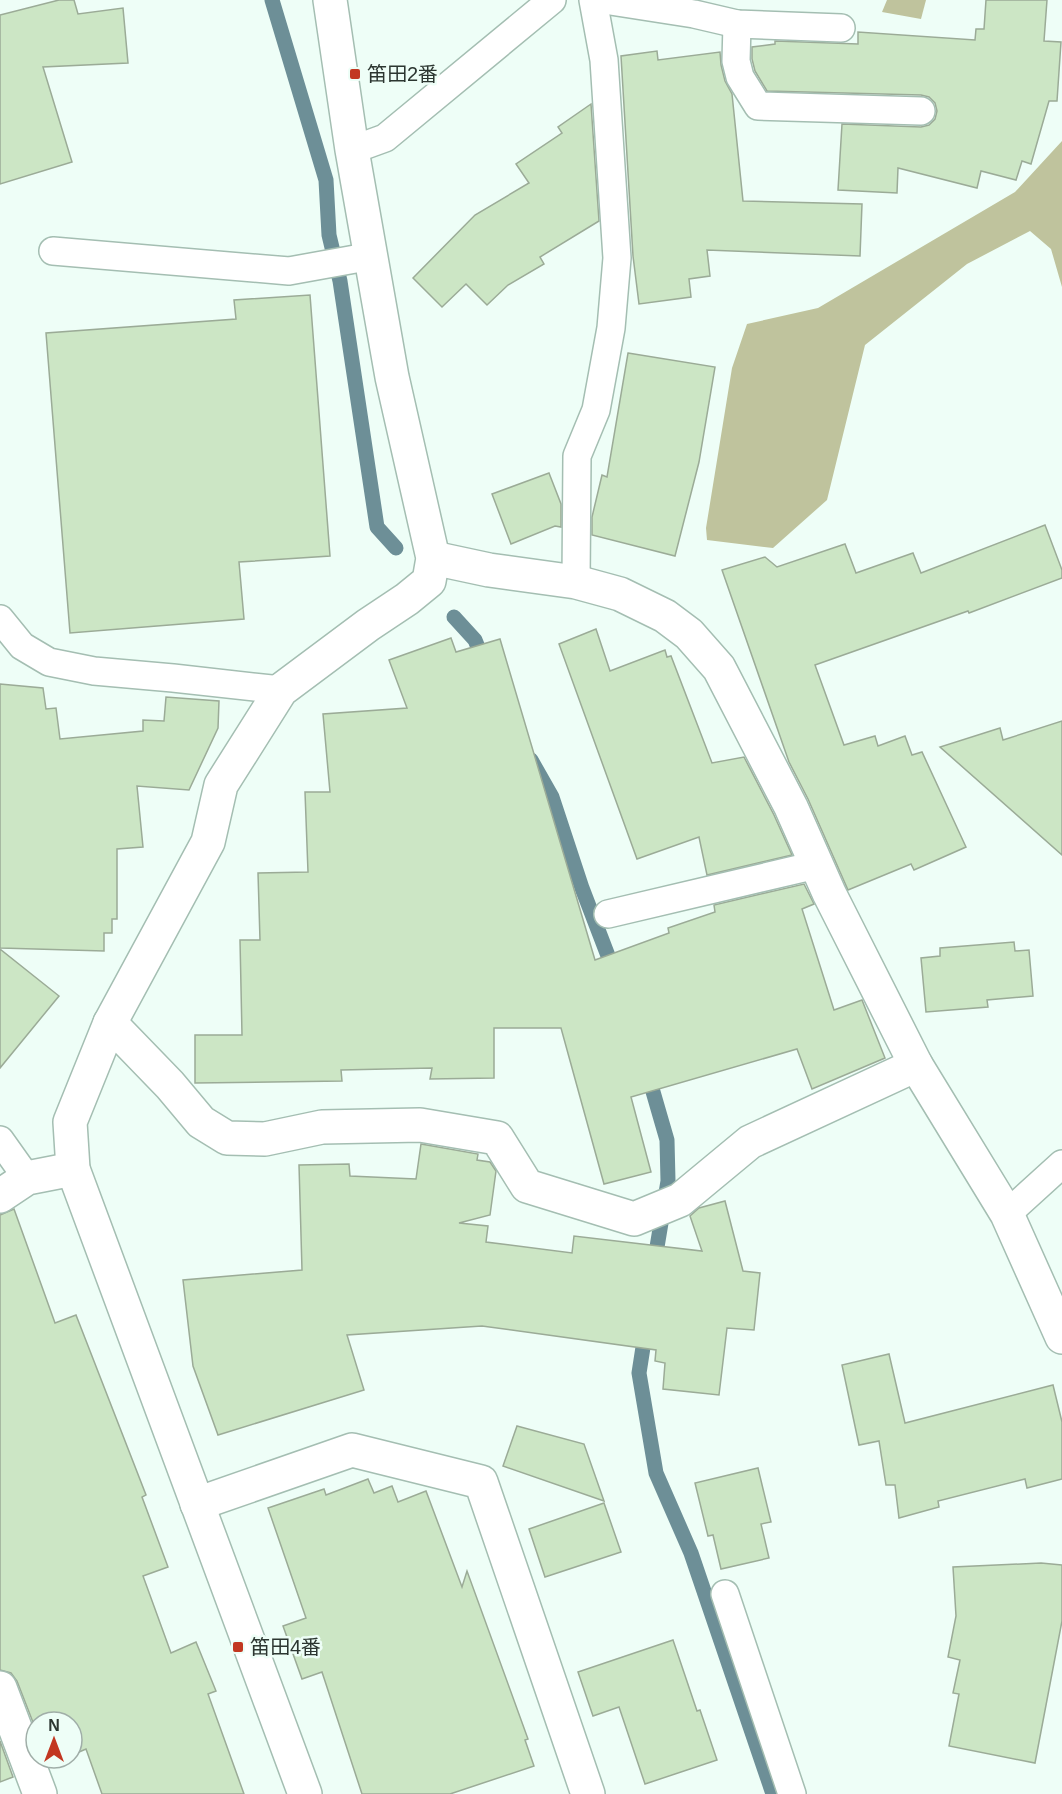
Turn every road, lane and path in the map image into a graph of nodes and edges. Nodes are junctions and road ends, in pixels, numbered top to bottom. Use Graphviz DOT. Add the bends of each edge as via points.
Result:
graph roads {
  1 [pos="330,0"];
  2 [pos="552,0"];
  3 [pos="593,0"];
  4 [pos="604,0"];
  5 [pos="737,24"];
  6 [pos="841,28"];
  7 [pos="921,111"];
  8 [pos="352,150"];
  9 [pos="53,251"];
  10 [pos="372,256"];
  11 [pos="433,558"];
  12 [pos="576,582"];
  13 [pos="0,619"];
  14 [pos="281,690"];
  15 [pos="816,865"];
  16 [pos="608,914"];
  17 [pos="110,1023"];
  18 [pos="916,1065"];
  19 [pos="0,1140"];
  20 [pos="1062,1164"];
  21 [pos="73,1169"];
  22 [pos="27,1178"];
  23 [pos="0,1196"];
  24 [pos="1007,1214"];
  25 [pos="1062,1337"];
  26 [pos="197,1504"];
  27 [pos="725,1594"];
  28 [pos="0,1688"];
  29 [pos="40,1794"];
  30 [pos="305,1794"];
  31 [pos="588,1794"];
  32 [pos="792,1794"];
  1 -- 8 [label="street"];
  2 -- 8 [label="lane" via="385,138"];
  3 -- 12 [label="lane" via="604,60 617,258 611,328 596,410 577,456"];
  4 -- 5 [label="lane"];
  5 -- 6 [label="lane"];
  5 -- 7 [label="lane" via="736,62 758,106"];
  8 -- 10 [label="street"];
  9 -- 10 [label="lane" via="289,271"];
  10 -- 11 [label="street" via="392,377"];
  11 -- 12 [label="street"];
  11 -- 14 [label="street" via="429,581"];
  12 -- 15 [label="street" via="620,594 665,616 689,634 719,668 791,807"];
  13 -- 14 [label="lane" via="22,646 49,662 94,671"];
  14 -- 17 [label="street" via="221,785 208,842"];
  15 -- 16 [label="lane"];
  15 -- 18 [label="street"];
  17 -- 18 [label="street" via="201,1122 227,1138 265,1139 322,1127 420,1125 497,1138 527,1186 634,1219 680,1200 750,1142"];
  17 -- 21 [label="street" via="70,1122"];
  18 -- 24 [label="street"];
  19 -- 22 [label="lane"];
  20 -- 24 [label="lane"];
  21 -- 22 [label="street"];
  21 -- 26 [label="street"];
  22 -- 23 [label="street"];
  24 -- 25 [label="street"];
  26 -- 30 [label="street"];
  26 -- 31 [label="street" via="352,1450 481,1482"];
  27 -- 32 [label="lane"];
  28 -- 29 [label="street"];
}
